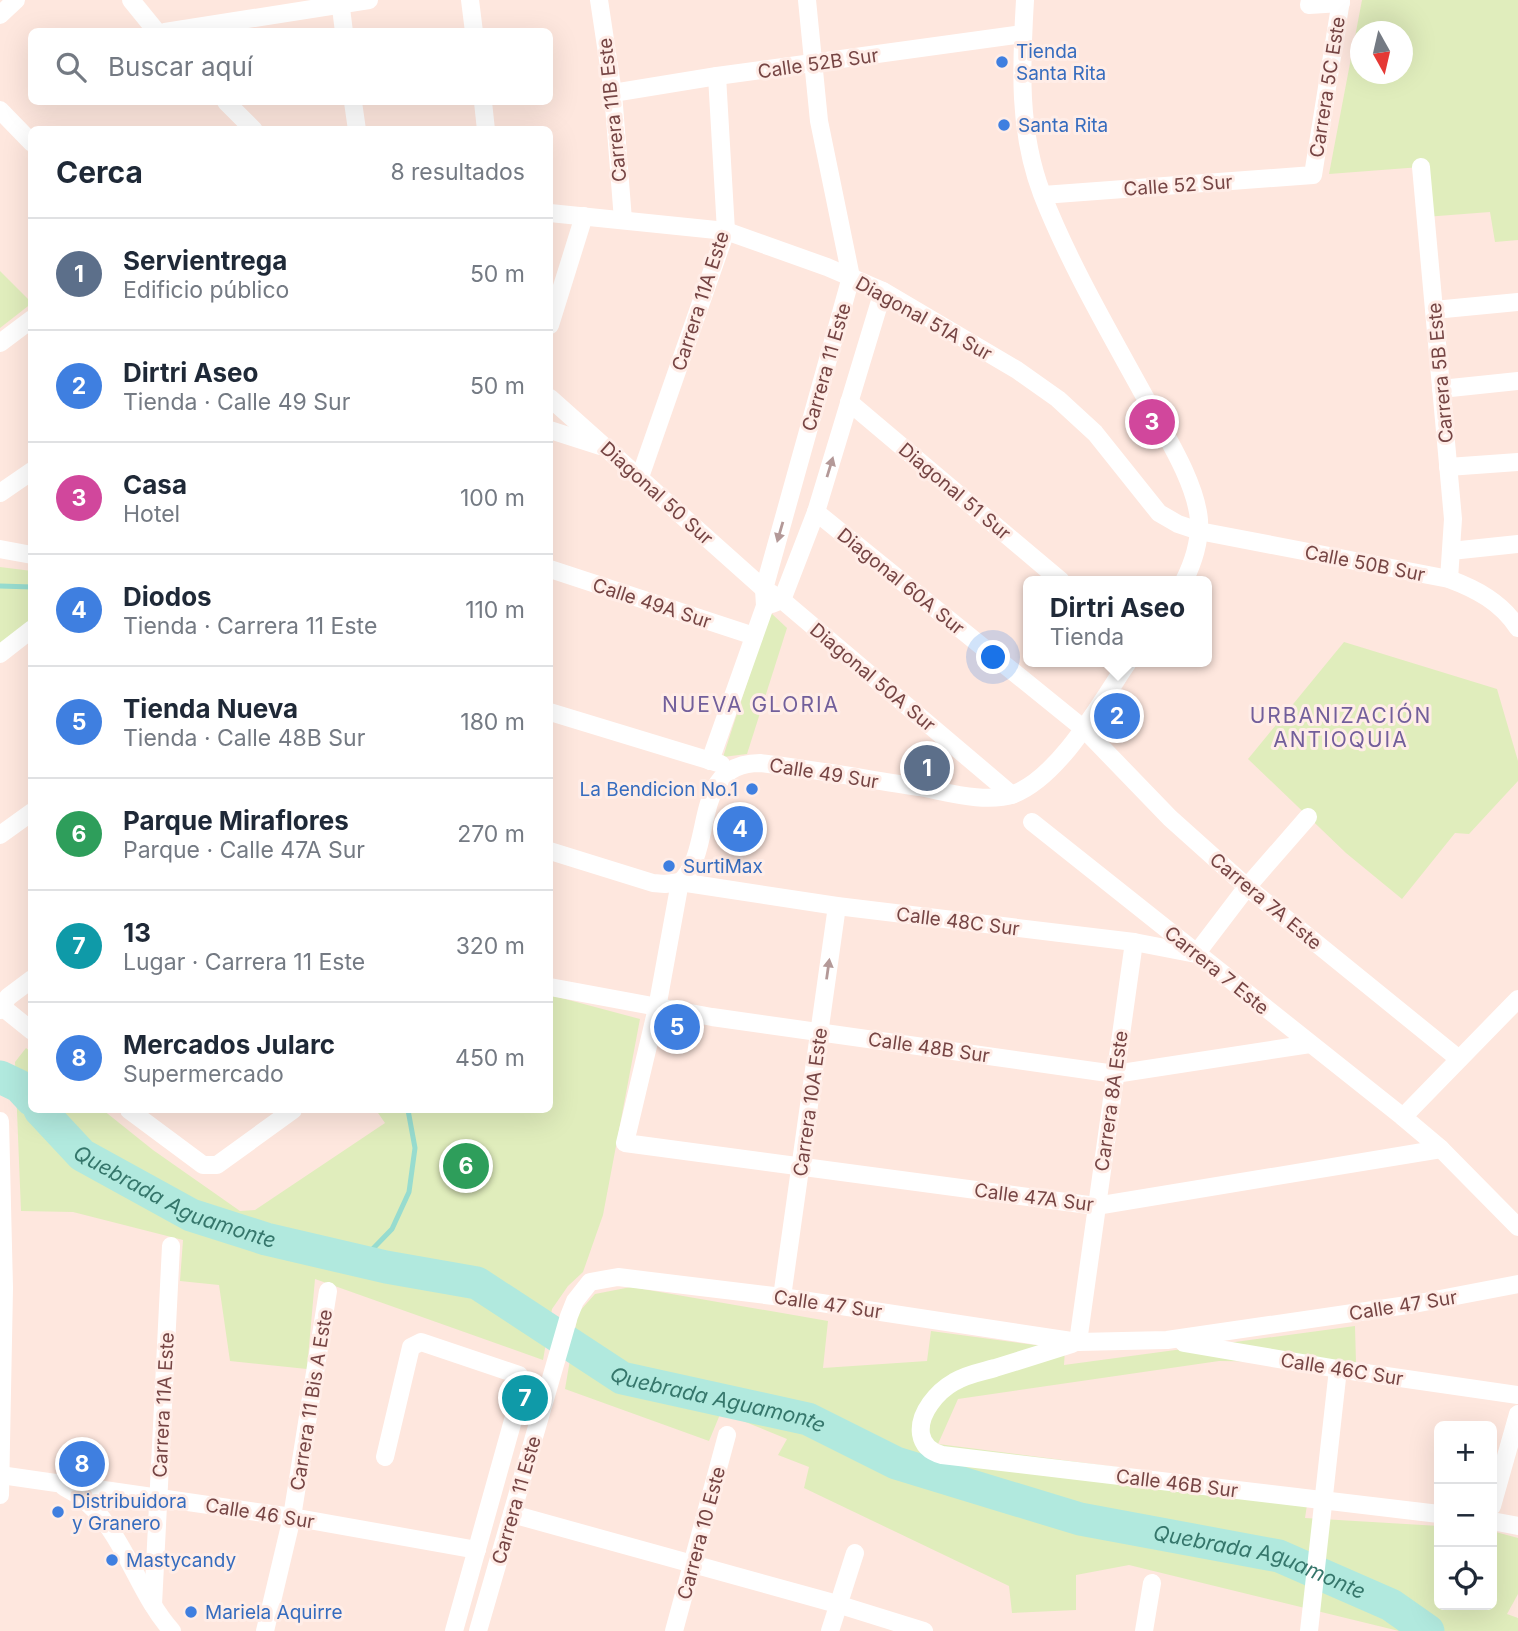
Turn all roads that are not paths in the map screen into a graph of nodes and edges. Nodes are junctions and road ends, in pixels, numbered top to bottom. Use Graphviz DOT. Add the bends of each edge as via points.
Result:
graph roads {
  1 [pos="16,0"];
  2 [pos="131,0"];
  3 [pos="369,0"];
  4 [pos="470,0"];
  5 [pos="599,0"];
  6 [pos="807,0"];
  7 [pos="1025,0"];
  8 [pos="340,2"];
  9 [pos="1341,2"];
  10 [pos="1309,3"];
  11 [pos="0,15"];
  12 [pos="154,28"];
  13 [pos="188,28"];
  14 [pos="343,28"];
  15 [pos="474,28"];
  16 [pos="1023,34"];
  17 [pos="814,65"];
  18 [pos="717,76"];
  19 [pos="613,93"];
  20 [pos="229,105"];
  21 [pos="353,105"];
  22 [pos="483,105"];
  23 [pos="0,110"];
  24 [pos="250,126"];
  25 [pos="356,126"];
  26 [pos="486,126"];
  27 [pos="28,139"];
  28 [pos="1421,167"];
  29 [pos="1313,175"];
  30 [pos="1043,195"];
  31 [pos="553,213"];
  32 [pos="584,216"];
  33 [pos="623,220"];
  34 [pos="726,231"];
  35 [pos="851,277"];
  36 [pos="883,291"];
  37 [pos="1518,302"];
  38 [pos="1434,310"];
  39 [pos="553,315"];
  40 [pos="28,322"];
  41 [pos="0,343"];
  42 [pos="1518,381"];
  43 [pos="1441,389"];
  44 [pos="553,401"];
  45 [pos="849,402"];
  46 [pos="553,431"];
  47 [pos="608,449"];
  48 [pos="1518,462"];
  49 [pos="1448,467"];
  50 [pos="28,474"];
  51 [pos="640,477"];
  52 [pos="0,493"];
  53 [pos="816,512"];
  54 [pos="1199,531"];
  55 [pos="1518,544"];
  56 [pos="0,549"];
  57 [pos="1451,551"];
  58 [pos="28,554"];
  59 [pos="553,570"];
  60 [pos="1055,576"];
  61 [pos="1186,576"];
  62 [pos="1449,579"];
  63 [pos="770,598"];
  64 [pos="1518,627"];
  65 [pos="28,632"];
  66 [pos="754,636"];
  67 [pos="0,654"];
  68 [pos="1125,667"];
  69 [pos="553,713"];
  70 [pos="1084,729"];
  71 [pos="710,761"];
  72 [pos="735,768"];
  73 [pos="1012,795"];
  74 [pos="28,815"];
  75 [pos="1308,817"];
  76 [pos="1032,822"];
  77 [pos="0,835"];
  78 [pos="553,852"];
  79 [pos="680,882"];
  80 [pos="1247,887"];
  81 [pos="837,906"];
  82 [pos="1134,942"];
  83 [pos="1196,954"];
  84 [pos="28,982"];
  85 [pos="553,988"];
  86 [pos="1515,1007"];
  87 [pos="1,1008"];
  88 [pos="657,1008"];
  89 [pos="28,1028"];
  90 [pos="820,1031"];
  91 [pos="1310,1044"];
  92 [pos="1459,1059"];
  93 [pos="1115,1073"];
  94 [pos="134,1113"];
  95 [pos="289,1113"];
  96 [pos="1403,1116"];
  97 [pos="0,1121"];
  98 [pos="1441,1149"];
  99 [pos="801,1167"];
  100 [pos="1096,1206"];
  101 [pos="1518,1227"];
  102 [pos="171,1246"];
  103 [pos="1518,1284"];
  104 [pos="328,1291"];
  105 [pos="581,1291"];
  106 [pos="782,1297"];
  107 [pos="1518,1297"];
  108 [pos="1414,1304"];
  109 [pos="1167,1340"];
  110 [pos="1078,1342"];
  111 [pos="1338,1369"];
  112 [pos="1518,1395"];
  113 [pos="1518,1413"];
  114 [pos="727,1435"];
  115 [pos="922,1438"];
  116 [pos="385,1457"];
  117 [pos="1,1475"];
  118 [pos="58,1484"];
  119 [pos="1497,1488"];
  120 [pos="0,1495"];
  121 [pos="158,1498"];
  122 [pos="1325,1501"];
  123 [pos="1434,1513"];
  124 [pos="512,1514"];
  125 [pos="292,1517"];
  126 [pos="1497,1522"];
  127 [pos="1518,1526"];
  128 [pos="477,1550"];
  129 [pos="855,1553"];
  130 [pos="692,1564"];
  131 [pos="1152,1583"];
  132 [pos="837,1604"];
  133 [pos="161,1621"];
  134 [pos="1310,1622"];
  135 [pos="265,1631"];
  136 [pos="454,1631"];
  137 [pos="478,1631"];
  138 [pos="674,1631"];
  139 [pos="830,1631"];
  140 [pos="924,1631"];
  141 [pos="1144,1631"];
  1 -- 11 [label="street"];
  2 -- 12 [label="street"];
  3 -- 8 [label="street"];
  4 -- 15 [label="street"];
  5 -- 19 [label="street, Carrera 11B Este"];
  6 -- 17 [label="street, Carrera 11 Este"];
  7 -- 16 [label="street"];
  8 -- 13 [label="street"];
  8 -- 14 [label="street"];
  9 -- 10 [label="street"];
  9 -- 29 [label="street, Carrera 5C Este"];
  16 -- 17 [label="street, Calle 52B Sur"];
  16 -- 30 [label="street" via="1024,127"];
  17 -- 18 [label="street, Calle 52B Sur"];
  17 -- 35 [label="street, Carrera 11 Este" via="820,121"];
  18 -- 19 [label="street, Calle 52B Sur"];
  18 -- 34 [label="street, Carrera 11A Este"];
  19 -- 33 [label="street, Carrera 11B Este"];
  20 -- 24 [label="street"];
  21 -- 25 [label="street"];
  22 -- 26 [label="street"];
  23 -- 27 [label="street"];
  28 -- 38 [label="street, Carrera 5B Este"];
  29 -- 30 [label="street, Calle 52 Sur"];
  30 -- 54 [label="street" via="1086,288 1177,457 1194,498"];
  31 -- 32 [label="street, Diagonal 51A Sur"];
  32 -- 33 [label="street, Diagonal 51A Sur"];
  32 -- 39 [label="street"];
  33 -- 34 [label="street, Diagonal 51A Sur"];
  34 -- 35 [label="street, Diagonal 51A Sur"];
  34 -- 51 [label="street, Carrera 11A Este"];
  35 -- 36 [label="street, Diagonal 51A Sur"];
  35 -- 63 [label="street, Carrera 11 Este, one-way"];
  36 -- 45 [label="street"];
  36 -- 54 [label="street, Diagonal 51A Sur" via="1058,398 1095,433 1159,513"];
  37 -- 38 [label="street"];
  38 -- 43 [label="street, Carrera 5B Este"];
  40 -- 41 [label="street"];
  42 -- 43 [label="street"];
  43 -- 49 [label="street, Carrera 5B Este"];
  44 -- 47 [label="street, Diagonal 50 Sur"];
  53 -- 45 [label="street, one-way"];
  45 -- 60 [label="street, Diagonal 51 Sur"];
  46 -- 47 [label="street"];
  47 -- 51 [label="street, Diagonal 50 Sur"];
  48 -- 49 [label="street"];
  49 -- 57 [label="street, Carrera 5B Este"];
  50 -- 52 [label="street"];
  51 -- 63 [label="street, Diagonal 50 Sur"];
  53 -- 63 [label="street"];
  53 -- 70 [label="street, Diagonal 60A Sur"];
  54 -- 61 [label="street"];
  54 -- 62 [label="street, Calle 50B Sur"];
  55 -- 57 [label="street"];
  56 -- 58 [label="street"];
  57 -- 62 [label="street, Carrera 5B Este"];
  59 -- 66 [label="street, Calle 49A Sur"];
  62 -- 64 [label="street, Calle 50B Sur" via="1483,594"];
  63 -- 66 [label="street, Carrera 11 Este"];
  63 -- 73 [label="street, Diagonal 50A Sur"];
  65 -- 67 [label="street"];
  66 -- 71 [label="street, Carrera 11 Este"];
  68 -- 70 [label="street"];
  69 -- 71 [label="street, Calle 49 Sur"];
  70 -- 73 [label="street" via="1042,776"];
  70 -- 80 [label="street, Carrera 7A Este" via="1170,818"];
  71 -- 72 [label="street, Calle 49 Sur"];
  72 -- 73 [label="street, Calle 49 Sur" via="760,763 973,796"];
  72 -- 79 [label="street" via="715,788 691,866"];
  74 -- 77 [label="street"];
  75 -- 80 [label="street"];
  76 -- 83 [label="street, Carrera 7 Este"];
  78 -- 79 [label="street, Calle 48C Sur" via="653,883"];
  79 -- 81 [label="street, Calle 48C Sur"];
  79 -- 88 [label="street"];
  80 -- 83 [label="street"];
  80 -- 92 [label="street, Carrera 7A Este"];
  81 -- 82 [label="street, Calle 48C Sur"];
  90 -- 81 [label="street, Carrera 10A Este, one-way"];
  82 -- 83 [label="street, Calle 48C Sur"];
  82 -- 93 [label="street, Carrera 8A Este"];
  83 -- 91 [label="street, Carrera 7 Este"];
  84 -- 87 [label="street"];
  85 -- 88 [label="street, Calle 48B Sur"];
  86 -- 92 [label="street"];
  87 -- 89 [label="street"];
  88 -- 90 [label="street, Calle 48B Sur"];
  88 -- 99 [label="street, Calle 47A Sur" via="625,1143"];
  90 -- 93 [label="street, Calle 48B Sur"];
  90 -- 99 [label="street, Carrera 10A Este"];
  91 -- 93 [label="street, Calle 48B Sur"];
  91 -- 96 [label="street, Carrera 7 Este"];
  92 -- 96 [label="street"];
  93 -- 100 [label="street, Carrera 8A Este"];
  94 -- 95 [label="street" via="203,1165 217,1165"];
  96 -- 98 [label="street"];
  97 -- 117 [label="street" via="4,1288"];
  98 -- 100 [label="street, Calle 47A Sur"];
  98 -- 101 [label="street"];
  99 -- 100 [label="street, Calle 47A Sur"];
  99 -- 106 [label="street, Carrera 10A Este"];
  100 -- 110 [label="street, Carrera 8A Este"];
  102 -- 121 [label="street, Carrera 11A Este"];
  103 -- 108 [label="street, Calle 47 Sur"];
  104 -- 125 [label="street, Carrera 11 Bis A Este"];
  105 -- 106 [label="street, Calle 47 Sur" via="590,1282 618,1277"];
  105 -- 124 [label="street, Carrera 11 Este" via="569,1316"];
  106 -- 110 [label="street, Calle 47 Sur"];
  107 -- 108 [label="street"];
  108 -- 109 [label="street, Calle 47 Sur"];
  109 -- 110 [label="street, Calle 47 Sur"];
  109 -- 111 [label="street, Calle 46C Sur"];
  110 -- 115 [label="street, Calle 47 Sur" via="954,1382 930,1405"];
  111 -- 112 [label="street, Calle 46C Sur"];
  111 -- 122 [label="street"];
  113 -- 119 [label="street"];
  114 -- 130 [label="street, Carrera 10 Este"];
  115 -- 122 [label="street, Calle 46B Sur" via="928,1448 943,1455"];
  116 -- 128 [label="street, Carrera 11 Este" via="415,1343 519,1375 522,1388"];
  117 -- 118 [label="street, Calle 46 Sur"];
  117 -- 120 [label="street"];
  118 -- 121 [label="street, Calle 46 Sur"];
  118 -- 133 [label="street" via="85,1500 106,1524"];
  121 -- 125 [label="street, Calle 46 Sur"];
  121 -- 133 [label="street, Carrera 11A Este"];
  122 -- 123 [label="street, Calle 46B Sur"];
  122 -- 134 [label="street"];
  124 -- 130 [label="street"];
  124 -- 137 [label="street, Carrera 11 Este"];
  125 -- 128 [label="street, Calle 46 Sur"];
  125 -- 135 [label="street, Carrera 11 Bis A Este"];
  126 -- 127 [label="street"];
  128 -- 136 [label="street, Carrera 11 Este"];
  129 -- 132 [label="street"];
  130 -- 132 [label="street"];
  130 -- 138 [label="street, Carrera 10 Este"];
  131 -- 141 [label="street"];
  132 -- 139 [label="street"];
  132 -- 140 [label="street"];
}
